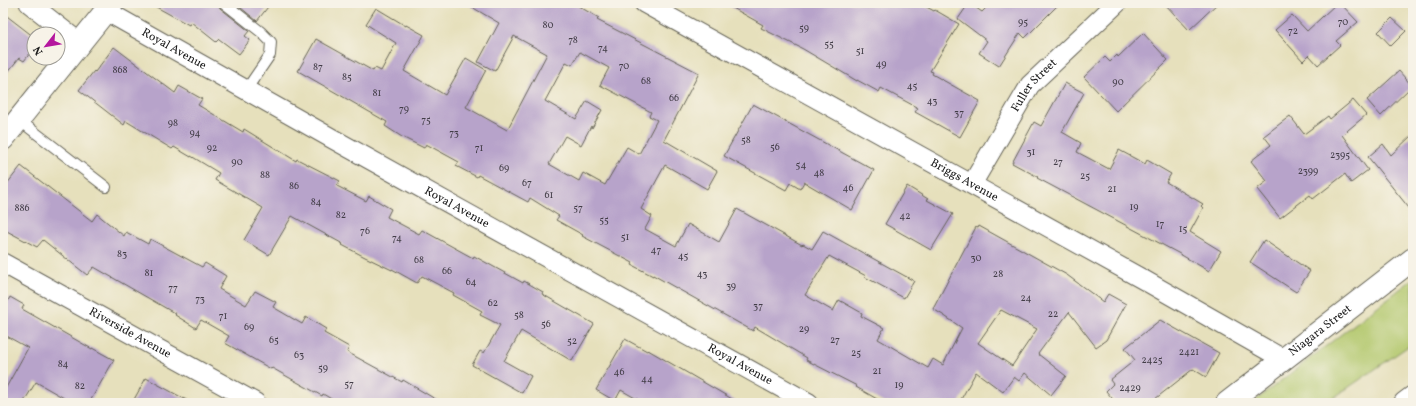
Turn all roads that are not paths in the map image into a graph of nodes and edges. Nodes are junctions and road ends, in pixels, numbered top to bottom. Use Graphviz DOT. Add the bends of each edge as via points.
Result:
graph roads {
  1 [pos="29,3"];
  2 [pos="224,3"];
  3 [pos="644,3"];
  4 [pos="1117,3"];
  5 [pos="109,7"];
  6 [pos="81,44"];
  7 [pos="246,90"];
  8 [pos="19,120"];
  9 [pos="3,139"];
  10 [pos="972,184"];
  11 [pos="106,187"];
  12 [pos="1413,259"];
  13 [pos="3,263"];
  14 [pos="1283,359"];
  15 [pos="1413,397"];
  16 [pos="256,403"];
  17 [pos="809,403"];
  18 [pos="1228,403"];
  19 [pos="1405,403"];
  1 -- 6 [label="street"];
  2 -- 7 [label="lane" via="272,42 270,55"];
  3 -- 10 [label="street, Briggs Avenue"];
  4 -- 10 [label="street, Fuller Street" via="1030,85"];
  5 -- 6 [label="main road"];
  5 -- 7 [label="street, Royal Avenue"];
  6 -- 8 [label="main road"];
  7 -- 17 [label="street, Royal Avenue"];
  8 -- 9 [label="main road"];
  8 -- 11 [label="lane"];
  10 -- 14 [label="street, Briggs Avenue"];
  12 -- 14 [label="main road, Niagara Street"];
  13 -- 16 [label="street, Riverside Avenue"];
  14 -- 18 [label="main road, Niagara Street"];
  15 -- 19 [label="main road"];
}
